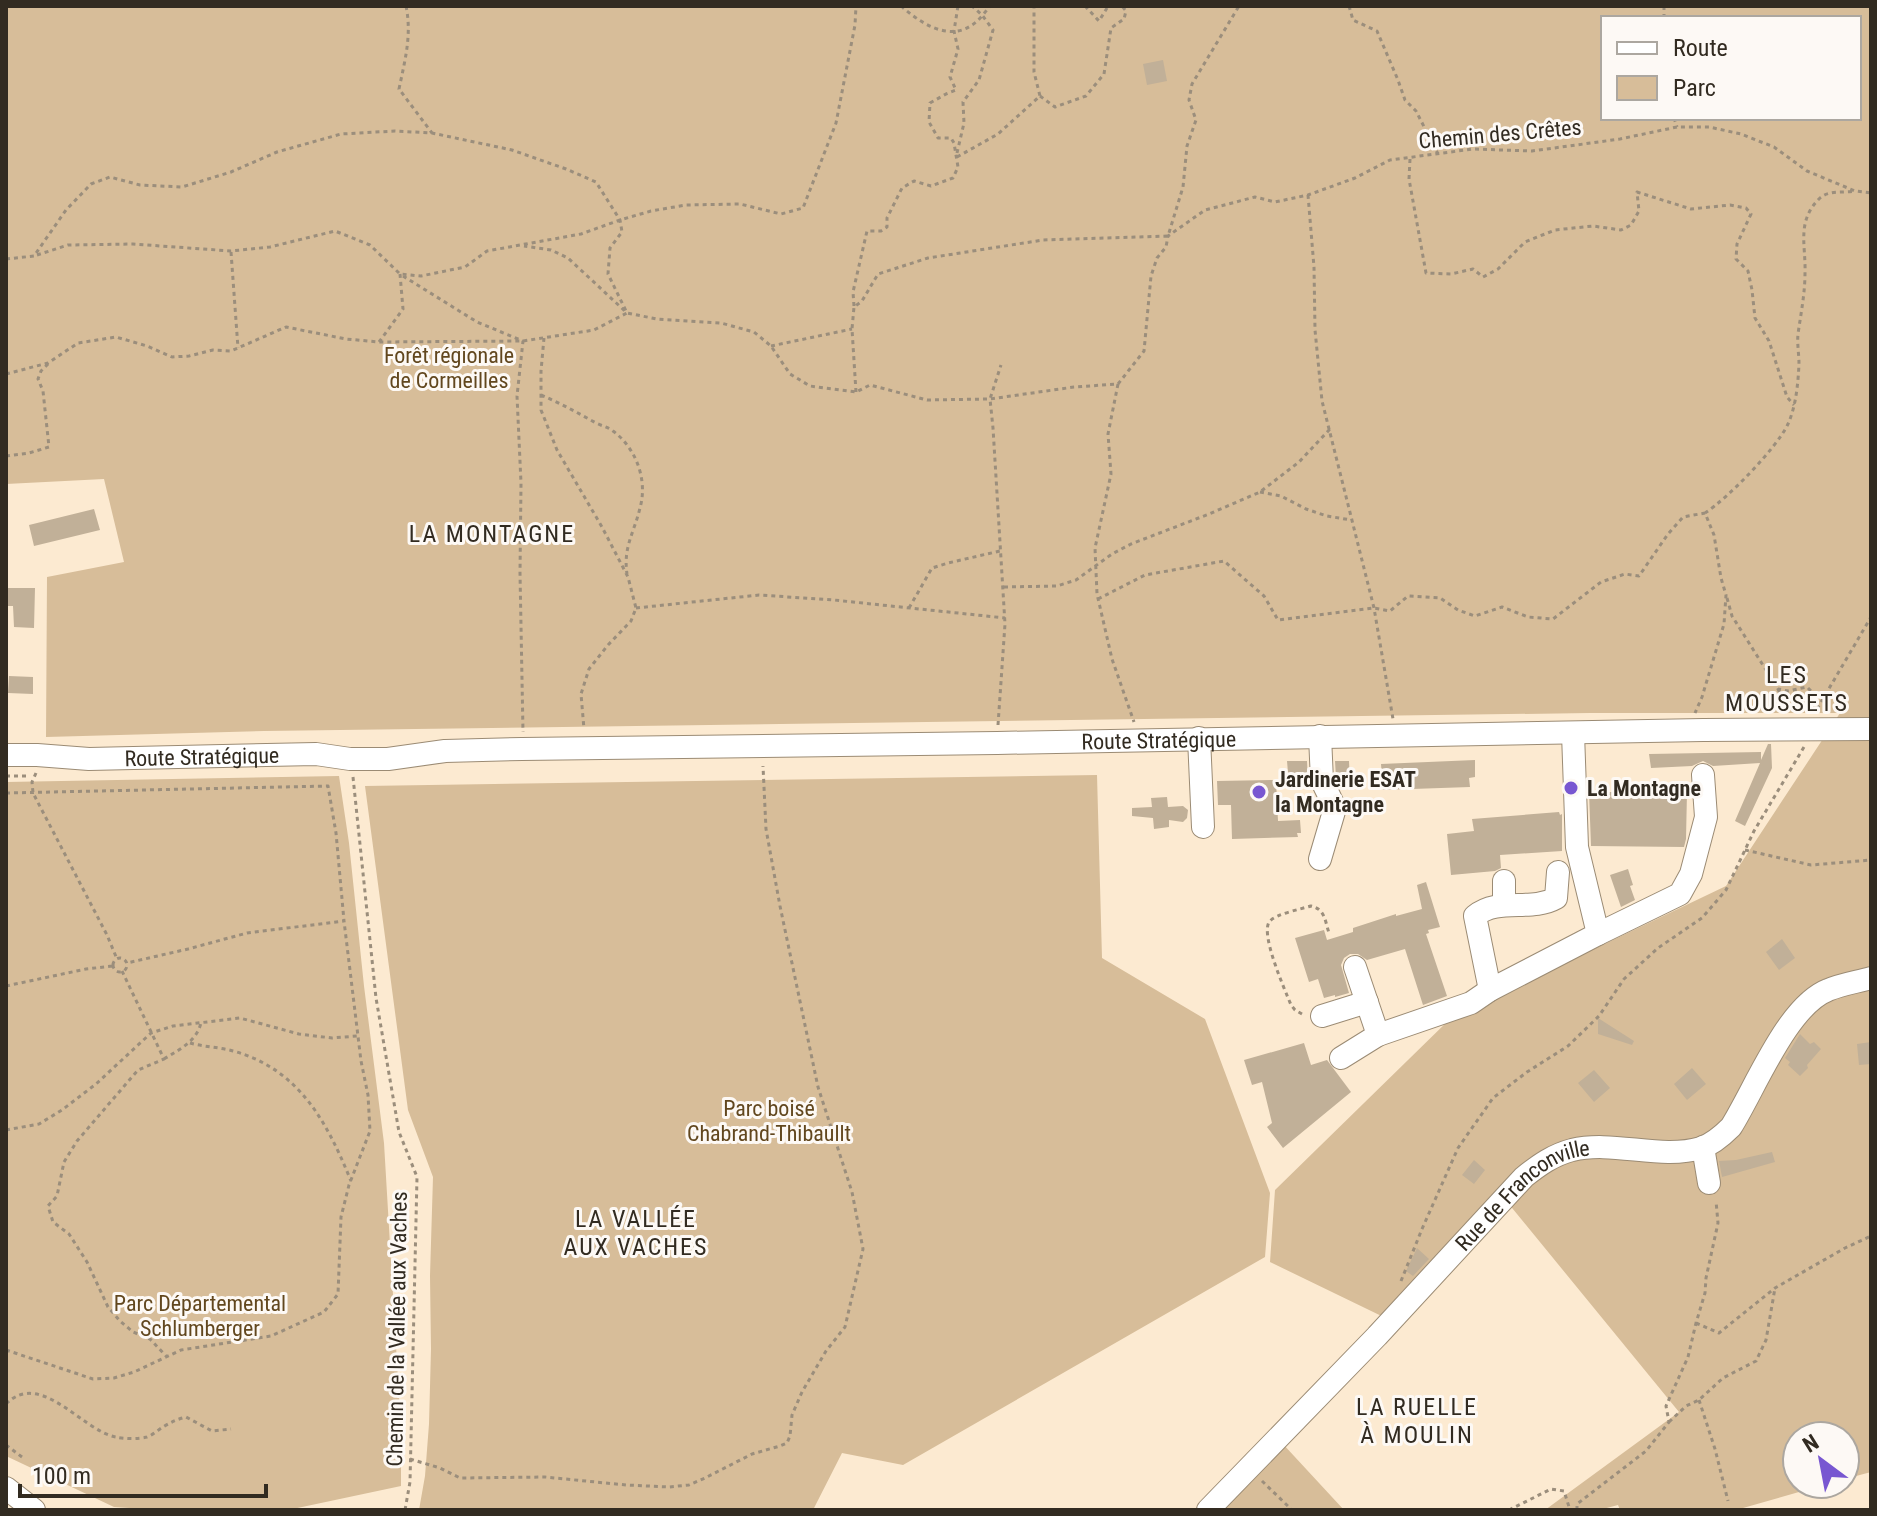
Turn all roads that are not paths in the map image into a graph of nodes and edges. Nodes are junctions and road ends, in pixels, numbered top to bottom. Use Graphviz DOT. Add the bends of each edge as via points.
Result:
graph roads {
  1 [pos="1871,729"];
  2 [pos="1573,733"];
  3 [pos="1320,736"];
  4 [pos="1199,738"];
  5 [pos="6,755"];
  6 [pos="89,759"];
  7 [pos="6,768"];
  8 [pos="1703,775"];
  9 [pos="1203,827"];
  10 [pos="1320,859"];
  11 [pos="1558,872"];
  12 [pos="1504,881"];
  13 [pos="1504,905"];
  14 [pos="1598,934"];
  15 [pos="1355,967"];
  16 [pos="1871,978"];
  17 [pos="1490,990"];
  18 [pos="1367,1002"];
  19 [pos="1322,1016"];
  20 [pos="1378,1035"];
  21 [pos="1341,1058"];
  22 [pos="1703,1147"];
  23 [pos="1709,1183"];
  24 [pos="6,1488"];
  25 [pos="34,1510"];
  26 [pos="1208,1510"];
  1 -- 2 [label="street, Route Stratégique" via="1813,721"];
  2 -- 3 [label="street, Route Stratégique"];
  2 -- 14 [label="street" via="1577,847"];
  3 -- 4 [label="street, Route Stratégique"];
  3 -- 10 [label="street" via="1322,781 1335,808"];
  4 -- 6 [label="street, Route Stratégique" via="445,751 370,746 316,754"];
  4 -- 9 [label="street"];
  5 -- 6 [label="street, Route Stratégique"];
  6 -- 7 [label="street, Route Stratégique"];
  8 -- 14 [label="street" via="1706,817 1691,874 1680,894"];
  11 -- 13 [label="street" via="1552,901"];
  12 -- 13 [label="street"];
  13 -- 17 [label="street" via="1475,916"];
  14 -- 17 [label="street"];
  15 -- 18 [label="street"];
  16 -- 22 [label="street" via="1826,990 1804,1007 1784,1030 1731,1127"];
  17 -- 20 [label="street" via="1471,1003"];
  18 -- 19 [label="street"];
  18 -- 20 [label="street"];
  20 -- 21 [label="street"];
  22 -- 23 [label="street"];
  22 -- 26 [label="street, Rue de Franconville" via="1600,1147 1547,1159 1503,1197"];
  24 -- 25 [label="street"];
}
